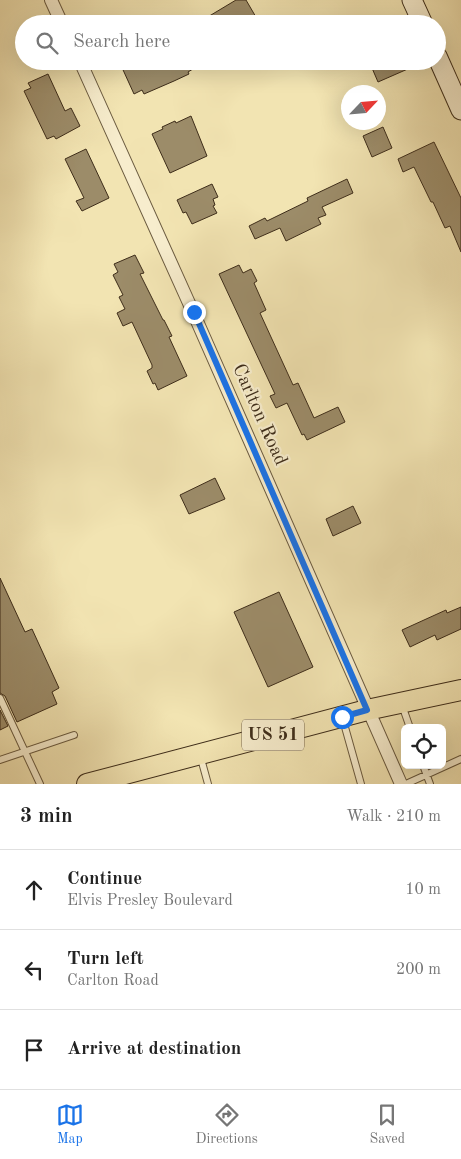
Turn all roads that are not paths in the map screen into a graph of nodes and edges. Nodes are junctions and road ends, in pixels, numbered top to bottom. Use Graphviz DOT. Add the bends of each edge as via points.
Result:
graph roads {
  1 [pos="51,0"];
  2 [pos="412,0"];
  3 [pos="58,15"];
  4 [pos="419,15"];
  5 [pos="84,70"];
  6 [pos="443,70"];
  7 [pos="461,110"];
  8 [pos="461,690"];
  9 [pos="0,698"];
  10 [pos="401,703"];
  11 [pos="367,710"];
  12 [pos="342,717"];
  13 [pos="409,724"];
  14 [pos="74,735"];
  15 [pos="25,752"];
  16 [pos="200,754"];
  17 [pos="461,759"];
  18 [pos="0,760"];
  19 [pos="424,769"];
  20 [pos="426,775"];
  21 [pos="40,784"];
  22 [pos="87,784"];
  23 [pos="208,784"];
  24 [pos="362,784"];
  25 [pos="401,784"];
  26 [pos="406,784"];
  27 [pos="430,784"];
  1 -- 3 [label="street"];
  2 -- 4 [label="street"];
  5 -- 11 [label="street, Carlton Road" via="194,312"];
  6 -- 7 [label="street"];
  8 -- 10 [label="main road, US 51"];
  9 -- 15 [label="lane"];
  10 -- 11 [label="main road, US 51"];
  10 -- 13 [label="lane"];
  11 -- 12 [label="main road, US 51"];
  11 -- 25 [label="street, Carlton Road"];
  12 -- 16 [label="main road, US 51"];
  12 -- 24 [label="lane"];
  14 -- 15 [label="lane"];
  15 -- 18 [label="lane"];
  15 -- 21 [label="lane"];
  16 -- 22 [label="main road, US 51"];
  16 -- 23 [label="lane"];
  17 -- 20 [label="lane"];
  19 -- 20 [label="lane"];
  20 -- 26 [label="lane"];
  20 -- 27 [label="lane"];
}
